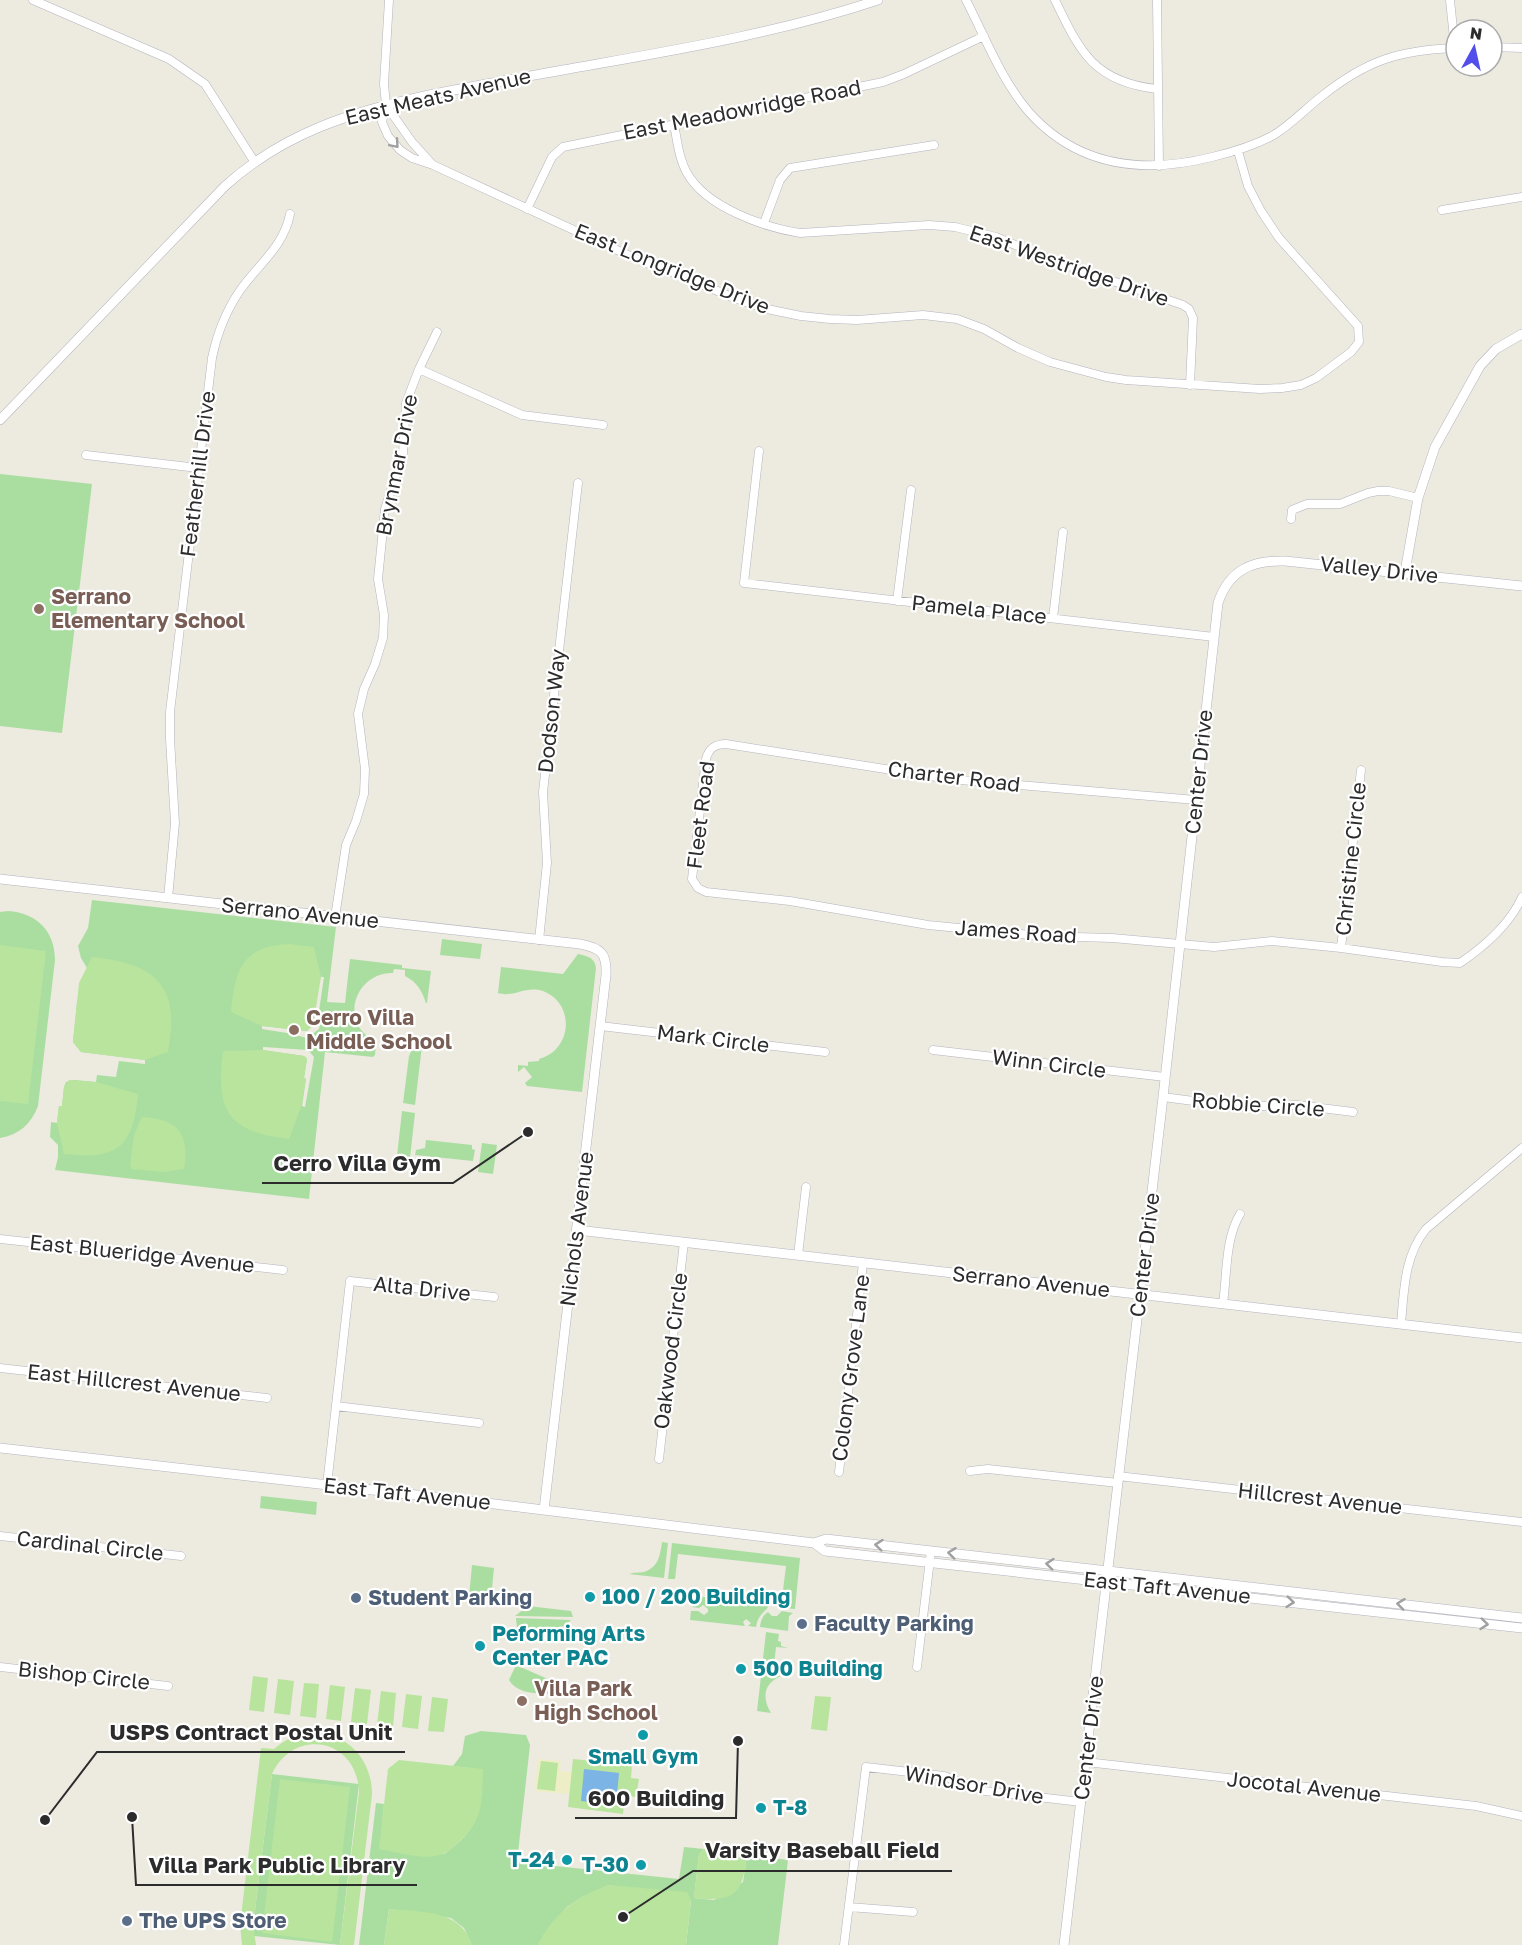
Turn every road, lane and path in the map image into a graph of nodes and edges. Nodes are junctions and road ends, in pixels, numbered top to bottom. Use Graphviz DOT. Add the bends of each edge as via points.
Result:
graph roads {
  1 [pos="33,0"];
  2 [pos="389,0"];
  3 [pos="878,0"];
  4 [pos="966,0"];
  5 [pos="1055,0"];
  6 [pos="1157,0"];
  7 [pos="1450,0"];
  8 [pos="1452,18"];
  9 [pos="984,36"];
  10 [pos="1504,47"];
  11 [pos="1522,48"];
  12 [pos="1444,49"];
  13 [pos="1157,89"];
  14 [pos="386,105"];
  15 [pos="674,124"];
  16 [pos="934,145"];
  17 [pos="1238,151"];
  18 [pos="254,161"];
  19 [pos="433,165"];
  20 [pos="1160,166"];
  21 [pos="1522,197"];
  22 [pos="527,210"];
  23 [pos="1442,210"];
  24 [pos="290,214"];
  25 [pos="764,223"];
  26 [pos="437,332"];
  27 [pos="1522,334"];
  28 [pos="419,369"];
  29 [pos="1190,385"];
  30 [pos="0,420"];
  31 [pos="603,425"];
  32 [pos="759,451"];
  33 [pos="86,455"];
  34 [pos="198,468"];
  35 [pos="578,483"];
  36 [pos="910,490"];
  37 [pos="1418,498"];
  38 [pos="1290,519"];
  39 [pos="1063,532"];
  40 [pos="1239,572"];
  41 [pos="1405,572"];
  42 [pos="1522,586"];
  43 [pos="897,601"];
  44 [pos="1053,618"];
  45 [pos="1214,637"];
  46 [pos="713,746"];
  47 [pos="1361,770"];
  48 [pos="1196,800"];
  49 [pos="0,879"];
  50 [pos="695,885"];
  51 [pos="1522,897"];
  52 [pos="168,898"];
  53 [pos="336,917"];
  54 [pos="539,940"];
  55 [pos="1180,945"];
  56 [pos="1341,948"];
  57 [pos="599,950"];
  58 [pos="600,1026"];
  59 [pos="933,1050"];
  60 [pos="825,1052"];
  61 [pos="1165,1077"];
  62 [pos="1163,1097"];
  63 [pos="1353,1112"];
  64 [pos="1522,1148"];
  65 [pos="806,1187"];
  66 [pos="1240,1214"];
  67 [pos="577,1230"];
  68 [pos="0,1239"];
  69 [pos="684,1242"];
  70 [pos="798,1255"];
  71 [pos="863,1263"];
  72 [pos="283,1270"];
  73 [pos="1141,1294"];
  74 [pos="494,1298"];
  75 [pos="1223,1304"];
  76 [pos="1401,1324"];
  77 [pos="1522,1338"];
  78 [pos="0,1368"];
  79 [pos="267,1398"];
  80 [pos="336,1406"];
  81 [pos="479,1423"];
  82 [pos="0,1448"];
  83 [pos="659,1459"];
  84 [pos="970,1471"];
  85 [pos="839,1472"];
  86 [pos="1118,1480"];
  87 [pos="327,1485"];
  88 [pos="544,1510"];
  89 [pos="1522,1522"];
  90 [pos="0,1536"];
  91 [pos="814,1543"];
  92 [pos="931,1551"];
  93 [pos="181,1556"];
  94 [pos="930,1562"];
  95 [pos="1108,1571"];
  96 [pos="1107,1581"];
  97 [pos="1354,1599"];
  98 [pos="1353,1609"];
  99 [pos="1456,1610"];
  100 [pos="1522,1618"];
  101 [pos="1455,1621"];
  102 [pos="1522,1628"];
  103 [pos="0,1667"];
  104 [pos="916,1667"];
  105 [pos="168,1686"];
  106 [pos="1086,1762"];
  107 [pos="1081,1802"];
  108 [pos="1522,1816"];
  109 [pos="849,1906"];
  110 [pos="913,1912"];
  111 [pos="844,1945"];
  112 [pos="1064,1945"];
  1 -- 18 [label="street" via="169,58 205,84"];
  2 -- 14 [label="street"];
  3 -- 14 [label="street, East Meats Avenue" via="802,24"];
  4 -- 9 [label="street"];
  5 -- 13 [label="street" via="1078,47 1093,63 1119,81"];
  6 -- 13 [label="street"];
  7 -- 8 [label="street"];
  9 -- 15 [label="street, East Meadowridge Road" via="883,82"];
  9 -- 20 [label="street" via="1016,96 1064,142 1104,159"];
  10 -- 11 [label="street"];
  12 -- 17 [label="street" via="1404,53 1377,61 1323,95 1286,127"];
  13 -- 20 [label="street"];
  14 -- 18 [label="street, East Meats Avenue" via="314,128"];
  14 -- 19 [label="street, East Longridge Drive"];
  14 -- 19 [label="street, East Longridge Drive, one-way" via="382,122 393,144 405,154"];
  15 -- 22 [label="street, East Meadowridge Road" via="558,150"];
  15 -- 25 [label="street, East Westridge Drive" via="685,171 702,193 726,209"];
  16 -- 25 [label="street" via="790,168 780,180"];
  17 -- 20 [label="street"];
  17 -- 29 [label="street, East Longridge Drive" via="1248,186 1261,211 1279,238 1355,321 1360,331 1359,342 1316,378 1301,385 1260,389"];
  18 -- 30 [label="street, East Meats Avenue" via="225,186"];
  19 -- 22 [label="street, East Longridge Drive"];
  21 -- 23 [label="street"];
  22 -- 29 [label="street, East Longridge Drive" via="643,262 767,309 830,319 942,316 970,323 1067,368 1126,380"];
  24 -- 34 [label="street, Featherhill Drive" via="281,240 240,291 219,333 210,369"];
  25 -- 29 [label="street, East Westridge Drive" via="811,233 929,225 955,227 996,237 1176,302 1189,309 1193,318"];
  26 -- 28 [label="street, Brynmar Drive"];
  27 -- 37 [label="street" via="1496,349 1480,366 1435,447"];
  28 -- 31 [label="street" via="522,415"];
  28 -- 53 [label="street, Brynmar Drive" via="406,403 403,453 385,509 378,579 383,638 358,714 364,794 346,845"];
  32 -- 43 [label="street, Pamela Place" via="744,583"];
  33 -- 34 [label="street"];
  34 -- 52 [label="street, Featherhill Drive" via="170,712 175,823"];
  35 -- 54 [label="street, Dodson Way" via="543,792 547,863"];
  36 -- 43 [label="street"];
  37 -- 38 [label="street" via="1389,491 1368,493 1340,504 1302,505 1292,510"];
  37 -- 41 [label="street"];
  39 -- 44 [label="street"];
  40 -- 41 [label="street, Valley Drive" via="1275,560"];
  40 -- 45 [label="street, Center Drive" via="1221,595"];
  41 -- 42 [label="street, Valley Drive"];
  43 -- 44 [label="street, Pamela Place"];
  44 -- 45 [label="street, Pamela Place"];
  45 -- 48 [label="street, Center Drive"];
  46 -- 48 [label="street, Charter Road" via="737,746 949,779"];
  46 -- 50 [label="street, Fleet Road" via="706,759 692,879"];
  47 -- 56 [label="street, Christine Circle"];
  48 -- 55 [label="street, Center Drive"];
  49 -- 52 [label="street, Serrano Avenue"];
  50 -- 55 [label="street, James Road" via="706,892 790,901 928,925"];
  51 -- 56 [label="street, James Road" via="1515,912 1492,937 1460,963"];
  52 -- 53 [label="street, Serrano Avenue"];
  53 -- 54 [label="street, Serrano Avenue"];
  54 -- 57 [label="street, Serrano Avenue"];
  55 -- 56 [label="street, James Road" via="1222,947 1272,941"];
  55 -- 61 [label="street, Center Drive"];
  57 -- 58 [label="street, Nichols Avenue" via="606,971"];
  58 -- 60 [label="street, Mark Circle"];
  58 -- 67 [label="street, Nichols Avenue"];
  59 -- 61 [label="street, Winn Circle"];
  61 -- 62 [label="street, Center Drive"];
  62 -- 63 [label="street, Robbie Circle" via="1239,1107 1297,1105"];
  62 -- 73 [label="street, Center Drive"];
  64 -- 76 [label="street" via="1418,1239 1407,1269"];
  65 -- 70 [label="street"];
  66 -- 75 [label="street" via="1231,1240"];
  67 -- 69 [label="street, Serrano Avenue"];
  67 -- 88 [label="street, Nichols Avenue"];
  68 -- 72 [label="street, East Blueridge Avenue"];
  69 -- 70 [label="street, Serrano Avenue"];
  69 -- 83 [label="street, Oakwood Circle"];
  70 -- 71 [label="street, Serrano Avenue"];
  71 -- 73 [label="street, Serrano Avenue"];
  71 -- 85 [label="street, Colony Grove Lane"];
  73 -- 75 [label="street, Serrano Avenue"];
  73 -- 86 [label="street, Center Drive"];
  74 -- 80 [label="street, Alta Drive" via="350,1281"];
  75 -- 76 [label="street, Serrano Avenue"];
  76 -- 77 [label="street, Serrano Avenue"];
  78 -- 79 [label="street, East Hillcrest Avenue"];
  80 -- 81 [label="street"];
  80 -- 87 [label="street"];
  82 -- 87 [label="street, East Taft Avenue"];
  84 -- 86 [label="street, Hillcrest Avenue" via="988,1469"];
  86 -- 89 [label="street, Hillcrest Avenue"];
  86 -- 95 [label="street, Center Drive"];
  87 -- 88 [label="street, East Taft Avenue"];
  88 -- 91 [label="street, East Taft Avenue"];
  90 -- 93 [label="street, Cardinal Circle"];
  92 -- 91 [label="street, East Taft Avenue, one-way" via="826,1539"];
  91 -- 94 [label="street, East Taft Avenue" via="825,1551"];
  92 -- 94 [label="street"];
  95 -- 92 [label="street, East Taft Avenue, one-way"];
  94 -- 96 [label="street, East Taft Avenue"];
  94 -- 104 [label="street"];
  95 -- 96 [label="street, Center Drive"];
  95 -- 97 [label="street, East Taft Avenue"];
  96 -- 98 [label="street, East Taft Avenue, one-way"];
  96 -- 106 [label="street, Center Drive"];
  97 -- 98 [label="street"];
  99 -- 97 [label="street, East Taft Avenue, one-way"];
  98 -- 101 [label="street, East Taft Avenue"];
  99 -- 100 [label="street, East Taft Avenue"];
  99 -- 101 [label="street"];
  101 -- 102 [label="street, East Taft Avenue, one-way"];
  103 -- 105 [label="street, Bishop Circle"];
  106 -- 107 [label="street, Center Drive"];
  106 -- 108 [label="street, Jocotal Avenue" via="1476,1806"];
  107 -- 109 [label="street, Windsor Drive" via="985,1791 944,1776 866,1767"];
  107 -- 112 [label="street, Center Drive"];
  109 -- 110 [label="street"];
  109 -- 111 [label="street"];
}
